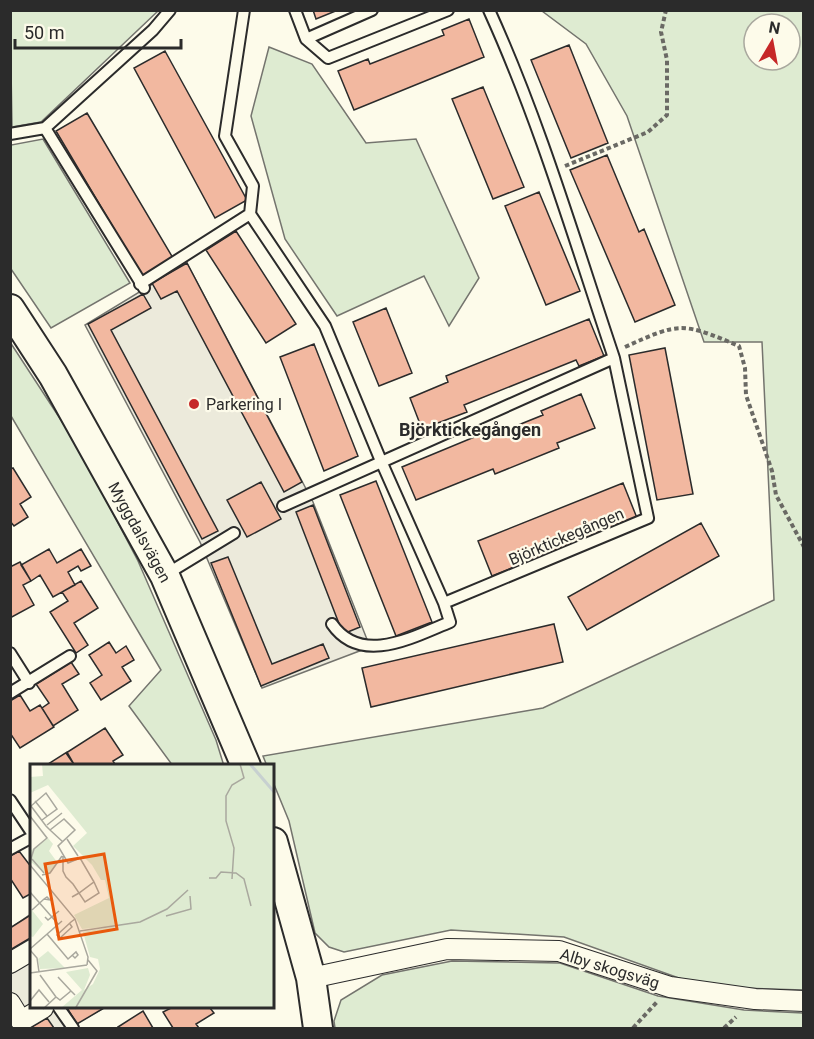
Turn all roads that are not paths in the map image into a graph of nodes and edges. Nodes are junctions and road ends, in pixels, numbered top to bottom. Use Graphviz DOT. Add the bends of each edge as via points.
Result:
graph roads {
  1 [pos="170,10"];
  2 [pos="244,10"];
  3 [pos="295,10"];
  4 [pos="372,10"];
  5 [pos="448,10"];
  6 [pos="489,10"];
  7 [pos="306,39"];
  8 [pos="45,128"];
  9 [pos="10,134"];
  10 [pos="250,214"];
  11 [pos="10,309"];
  12 [pos="614,358"];
  13 [pos="381,462"];
  14 [pos="283,506"];
  15 [pos="234,533"];
  16 [pos="165,576"];
  17 [pos="444,603"];
  18 [pos="332,624"];
  19 [pos="10,652"];
  20 [pos="70,656"];
  21 [pos="28,682"];
  22 [pos="10,693"];
  23 [pos="245,764"];
  24 [pos="10,800"];
  25 [pos="30,832"];
  26 [pos="30,836"];
  27 [pos="274,846"];
  28 [pos="10,849"];
  29 [pos="30,951"];
  30 [pos="10,963"];
  31 [pos="311,978"];
  32 [pos="804,1001"];
  33 [pos="10,1003"];
  34 [pos="41,1009"];
  35 [pos="60,1009"];
  36 [pos="73,1029"];
  37 [pos="318,1029"];
  1 -- 8 [label="lane"];
  2 -- 10 [label="lane" via="225,136 252,186"];
  3 -- 7 [label="lane"];
  4 -- 7 [label="lane"];
  5 -- 7 [label="lane" via="328,58"];
  6 -- 12 [label="lane, Björktickegången" via="551,171"];
  8 -- 9 [label="lane"];
  8 -- 10 [label="lane" via="142,286"];
  10 -- 13 [label="lane" via="325,326"];
  11 -- 16 [label="street, Myggdalsvägen" via="53,375"];
  12 -- 13 [label="lane"];
  12 -- 17 [label="lane, Björktickegången" via="648,518"];
  13 -- 14 [label="lane"];
  13 -- 17 [label="lane"];
  15 -- 16 [label="lane"];
  16 -- 23 [label="street, Myggdalsvägen"];
  17 -- 18 [label="lane" via="450,622 406,640 369,647 342,638"];
  19 -- 21 [label="lane"];
  20 -- 21 [label="lane"];
  21 -- 22 [label="lane"];
  24 -- 25 [label="lane"];
  26 -- 28 [label="lane"];
  27 -- 31 [label="street"];
  29 -- 30 [label="street"];
  31 -- 32 [label="street, Alby skogsväg" via="447,949 559,951 670,987 755,999"];
  31 -- 37 [label="street"];
  33 -- 34 [label="street" via="21,1021"];
  35 -- 36 [label="lane"];
}
